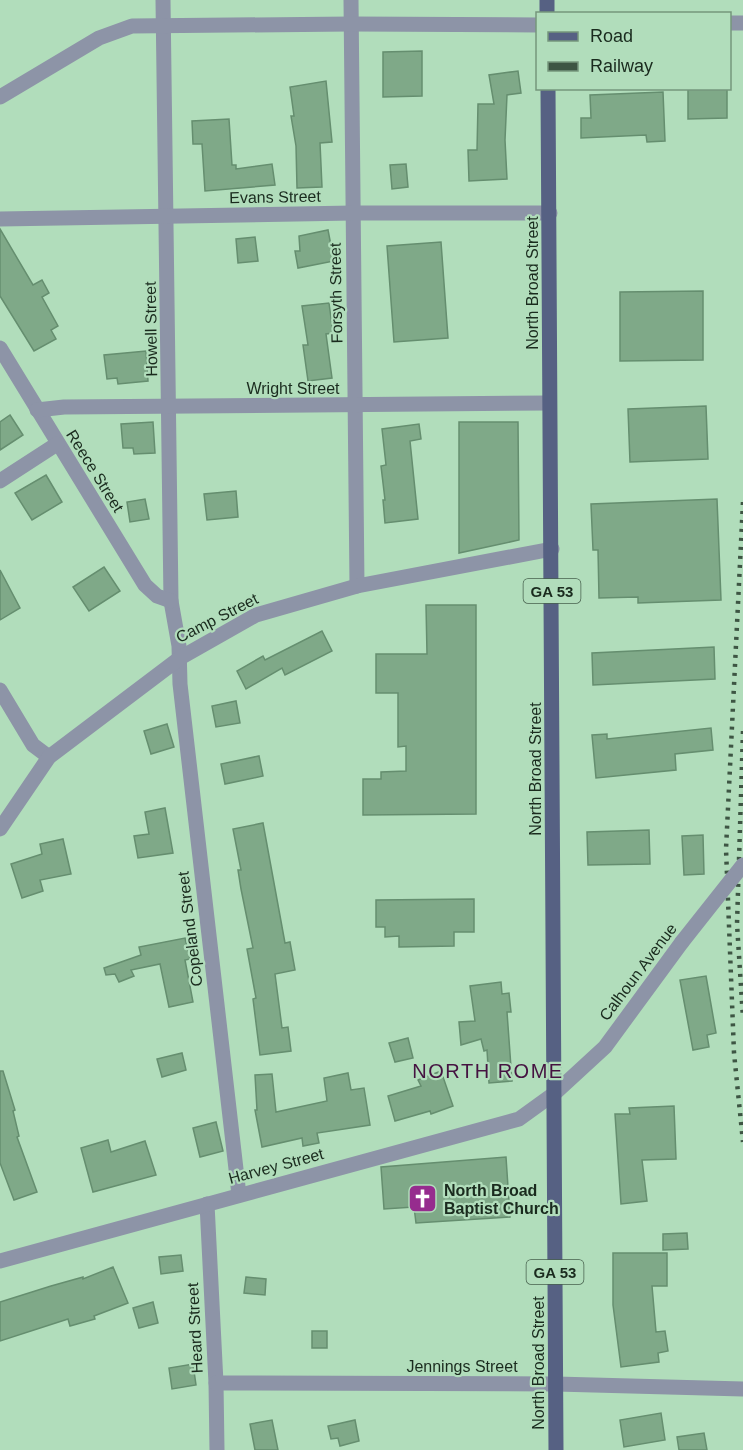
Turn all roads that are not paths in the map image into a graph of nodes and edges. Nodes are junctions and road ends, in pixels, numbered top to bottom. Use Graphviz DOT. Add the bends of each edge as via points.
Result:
graph roads {
  1 [pos="164,0"];
  2 [pos="351,0"];
  3 [pos="351,24"];
  4 [pos="164,26"];
  5 [pos="536,26"];
  6 [pos="548,90"];
  7 [pos="0,97"];
  8 [pos="353,213"];
  9 [pos="550,213"];
  10 [pos="168,217"];
  11 [pos="0,219"];
  12 [pos="0,348"];
  13 [pos="549,403"];
  14 [pos="356,405"];
  15 [pos="170,407"];
  16 [pos="37,410"];
  17 [pos="57,444"];
  18 [pos="0,481"];
  19 [pos="552,549"];
  20 [pos="357,586"];
  21 [pos="171,601"];
  22 [pos="180,658"];
  23 [pos="0,690"];
  24 [pos="49,757"];
  25 [pos="0,829"];
  26 [pos="743,865"];
  27 [pos="555,1093"];
  28 [pos="239,1195"];
  29 [pos="207,1204"];
  30 [pos="0,1262"];
  31 [pos="216,1383"];
  32 [pos="556,1384"];
  33 [pos="743,1389"];
  34 [pos="217,1450"];
  35 [pos="556,1450"];
  1 -- 4 [label="street, Howell Street"];
  2 -- 3 [label="street, Forsyth Street"];
  3 -- 4 [label="street"];
  3 -- 5 [label="street"];
  3 -- 8 [label="street, Forsyth Street"];
  4 -- 7 [label="street" via="132,26 99,38"];
  4 -- 10 [label="street, Howell Street"];
  6 -- 9 [label="main road, North Broad Street / GA 53"];
  8 -- 9 [label="street, Evans Street"];
  8 -- 10 [label="street, Evans Street"];
  8 -- 14 [label="street, Forsyth Street"];
  9 -- 13 [label="main road, North Broad Street / GA 53"];
  10 -- 11 [label="street, Evans Street"];
  10 -- 15 [label="street, Howell Street"];
  12 -- 16 [label="street, Reece Street"];
  13 -- 14 [label="street, Wright Street"];
  13 -- 19 [label="main road, North Broad Street / GA 53"];
  14 -- 15 [label="street, Wright Street"];
  14 -- 20 [label="street, Forsyth Street"];
  15 -- 16 [label="street, Wright Street"];
  15 -- 21 [label="street, Howell Street"];
  16 -- 17 [label="street, Reece Street"];
  17 -- 18 [label="street"];
  17 -- 21 [label="street, Reece Street" via="145,585 157,596"];
  19 -- 20 [label="street, Camp Street"];
  19 -- 27 [label="main road, North Broad Street / GA 53"];
  20 -- 22 [label="street, Camp Street" via="256,615"];
  21 -- 22 [label="street, Howell Street"];
  22 -- 24 [label="street, Camp Street"];
  22 -- 28 [label="street, Copeland Street"];
  23 -- 24 [label="street" via="33,745"];
  24 -- 25 [label="street, Camp Street"];
  26 -- 27 [label="street, Calhoun Avenue, bridge" via="604,1047"];
  27 -- 28 [label="street, Harvey Street" via="519,1119"];
  27 -- 32 [label="main road, North Broad Street / GA 53"];
  28 -- 29 [label="street, Harvey Street"];
  29 -- 30 [label="street, Harvey Street"];
  29 -- 31 [label="street, Heard Street"];
  31 -- 32 [label="street, Jennings Street"];
  31 -- 34 [label="street, Heard Street"];
  32 -- 33 [label="street, Jennings Street"];
  32 -- 35 [label="main road, North Broad Street / GA 53"];
}
